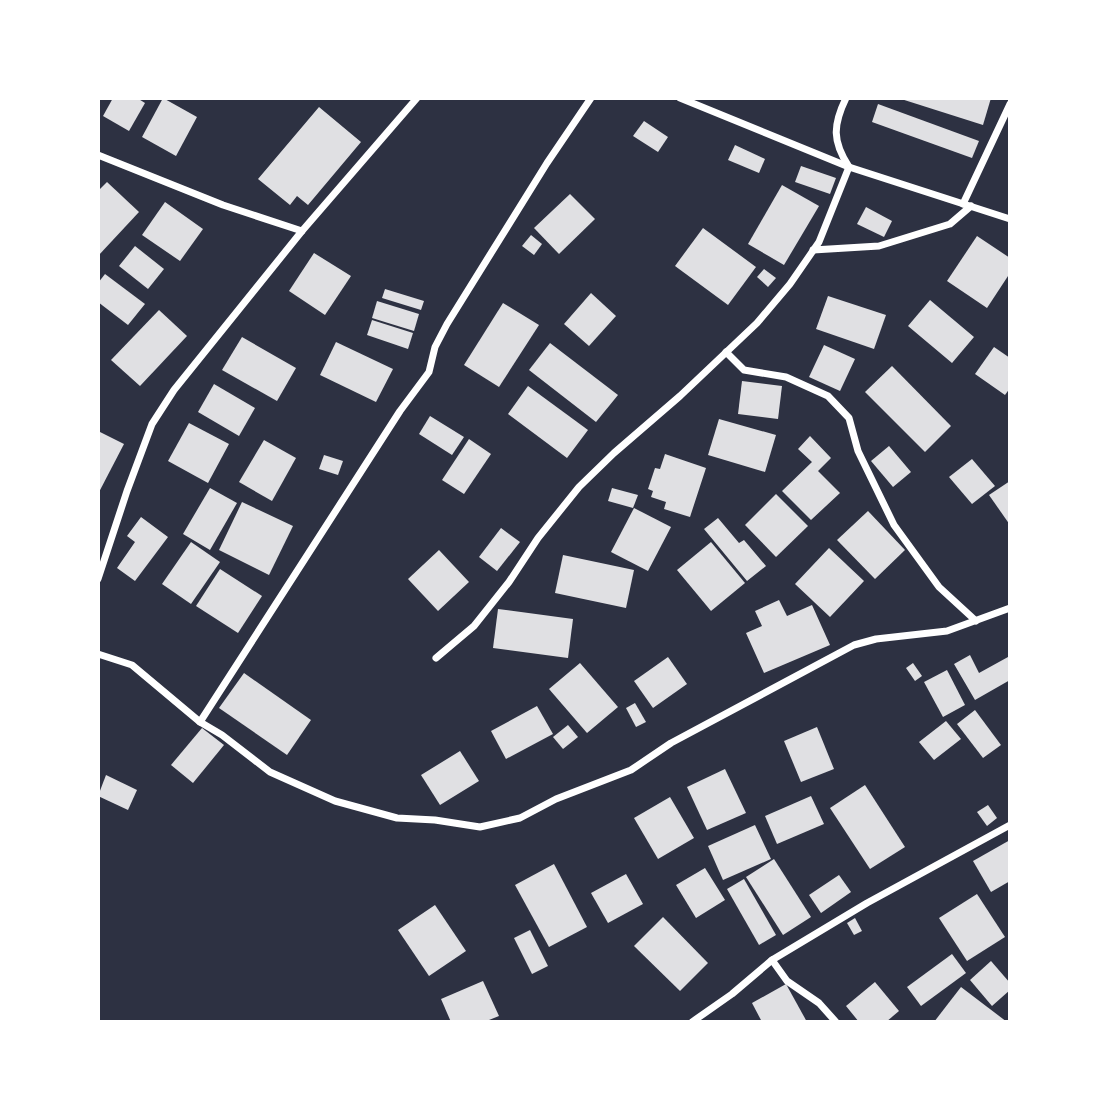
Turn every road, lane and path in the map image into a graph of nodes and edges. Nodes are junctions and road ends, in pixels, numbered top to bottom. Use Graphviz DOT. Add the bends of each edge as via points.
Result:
graph roads {
  1 [pos="417,98"];
  2 [pos="591,98"];
  3 [pos="680,98"];
  4 [pos="846,98"];
  5 [pos="1010,104"];
  6 [pos="98,155"];
  7 [pos="849,167"];
  8 [pos="967,205"];
  9 [pos="1010,219"];
  10 [pos="302,231"];
  11 [pos="813,250"];
  12 [pos="726,352"];
  13 [pos="98,579"];
  14 [pos="1010,608"];
  15 [pos="976,621"];
  16 [pos="98,654"];
  17 [pos="436,658"];
  18 [pos="200,722"];
  19 [pos="1010,825"];
  20 [pos="772,960"];
  21 [pos="692,1022"];
  22 [pos="836,1022"];
  1 -- 10 [label="street"];
  2 -- 18 [label="street" via="447,324 429,372"];
  3 -- 7 [label="street"];
  4 -- 7 [label="street" via="837,117 836,136 838,151"];
  5 -- 8 [label="street"];
  6 -- 10 [label="street"];
  7 -- 8 [label="street"];
  7 -- 11 [label="street"];
  8 -- 9 [label="street"];
  8 -- 11 [label="street" via="950,224 879,246"];
  10 -- 13 [label="street" via="152,424"];
  11 -- 12 [label="street" via="757,323"];
  12 -- 15 [label="street" via="744,370 786,377 828,396 849,418 858,451 894,525 939,587"];
  12 -- 17 [label="street" via="579,487 474,626"];
  14 -- 15 [label="street"];
  15 -- 18 [label="street" via="947,631 854,645 631,769 520,818 480,827 397,818 335,802 270,772"];
  16 -- 18 [label="street" via="132,665"];
  19 -- 20 [label="street"];
  20 -- 21 [label="street"];
  20 -- 22 [label="street" via="787,981 820,1003"];
}
